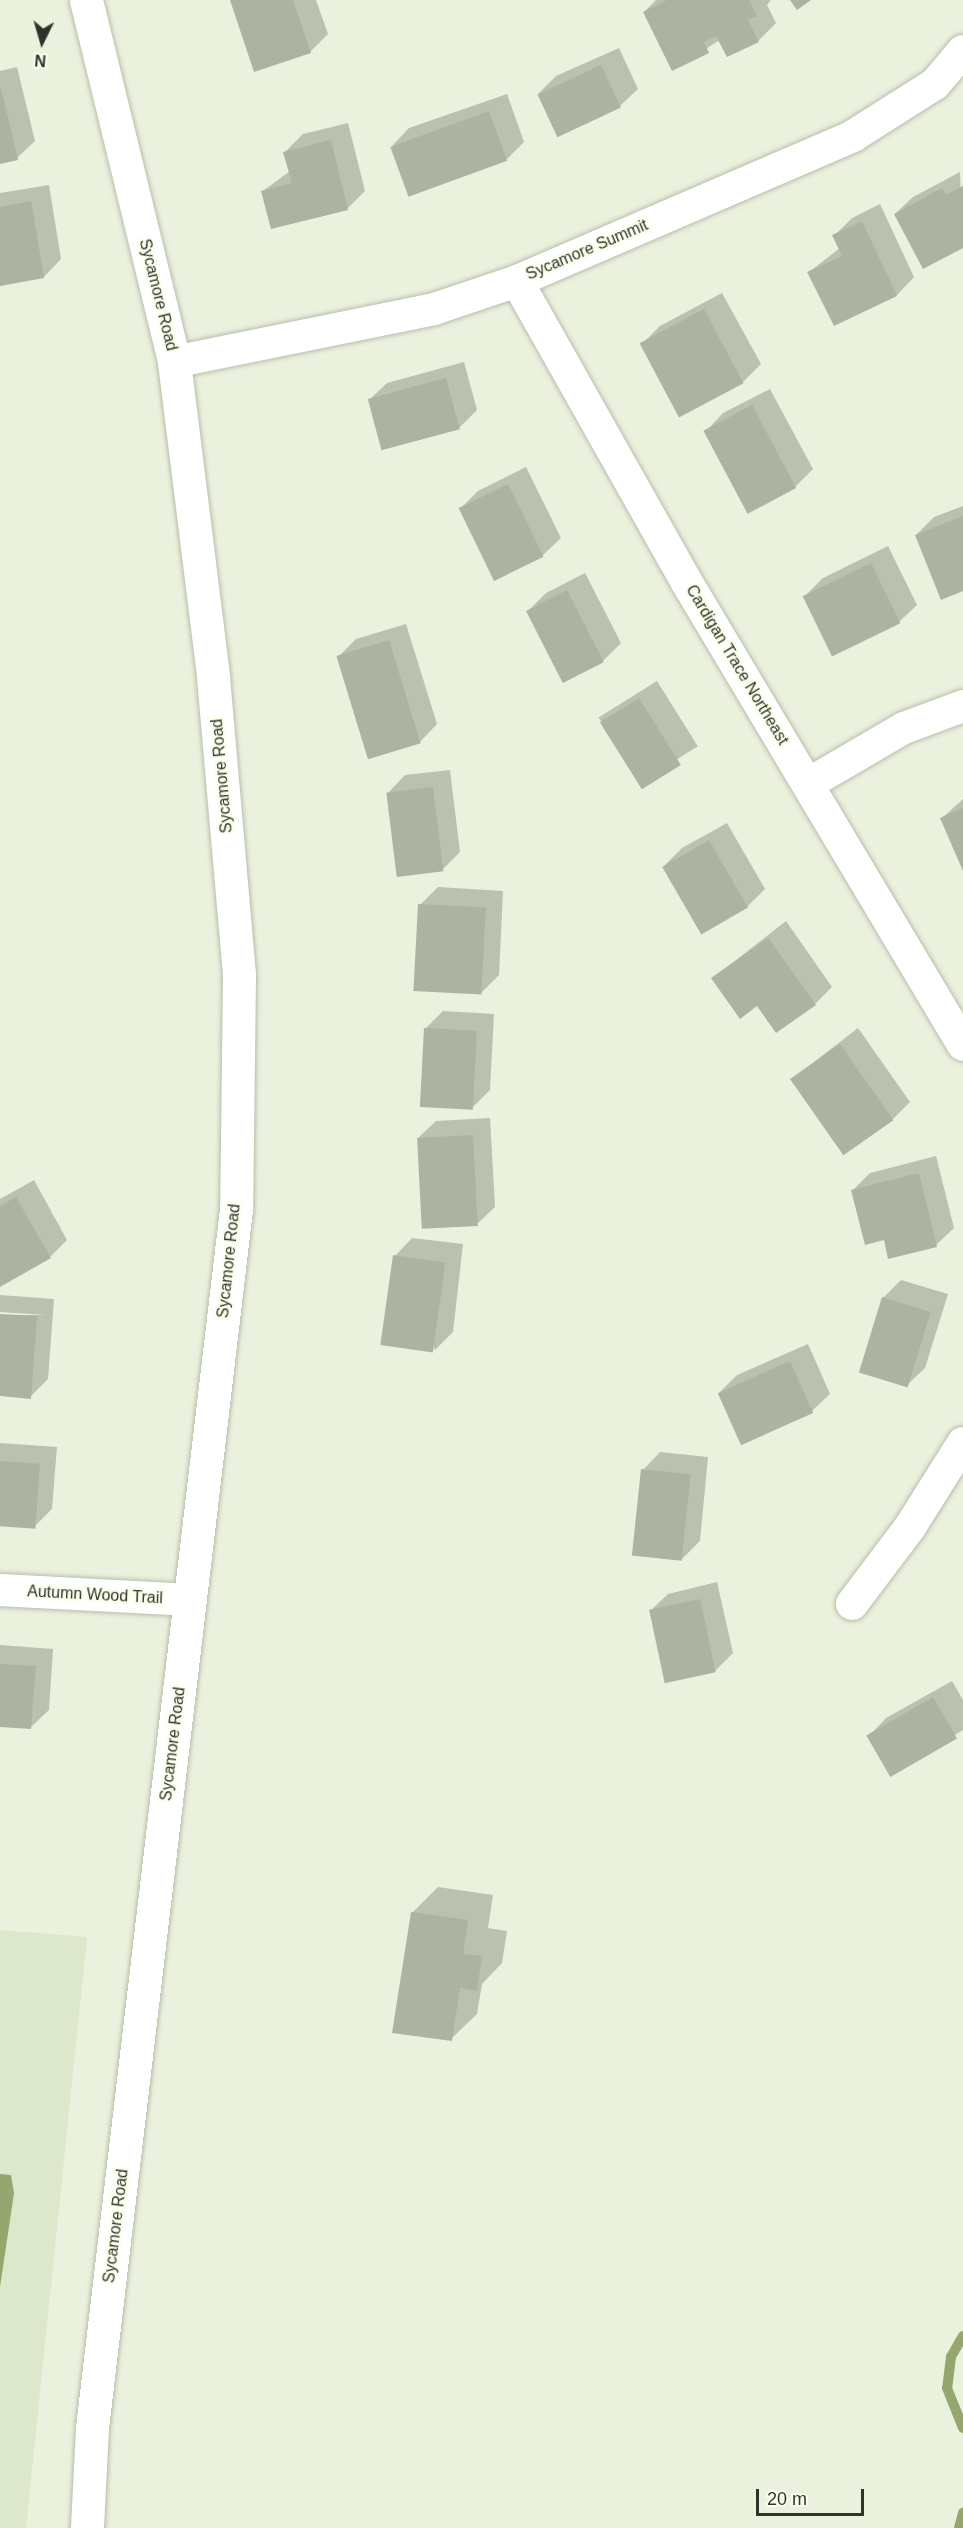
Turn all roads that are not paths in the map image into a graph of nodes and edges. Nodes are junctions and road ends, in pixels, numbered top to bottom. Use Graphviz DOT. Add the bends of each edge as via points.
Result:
graph roads {
  1 [pos="86,0"];
  2 [pos="963,51"];
  3 [pos="517,281"];
  4 [pos="174,362"];
  5 [pos="963,706"];
  6 [pos="808,784"];
  7 [pos="963,1045"];
  8 [pos="963,1443"];
  9 [pos="0,1590"];
  10 [pos="190,1600"];
  11 [pos="852,1604"];
  12 [pos="87,2528"];
  1 -- 4 [label="street, Sycamore Road"];
  2 -- 3 [label="street, Sycamore Summit" via="935,84 853,136"];
  3 -- 4 [label="street, Sycamore Summit" via="434,309"];
  3 -- 6 [label="street, Cardigan Trace Northeast"];
  4 -- 10 [label="street, Sycamore Road" via="213,677 239,975 236,1209"];
  5 -- 6 [label="street" via="904,728"];
  6 -- 7 [label="street, Cardigan Trace Northeast"];
  8 -- 11 [label="street" via="910,1527"];
  9 -- 10 [label="street, Autumn Wood Trail"];
  10 -- 12 [label="street, Sycamore Road" via="92,2428"];
}
